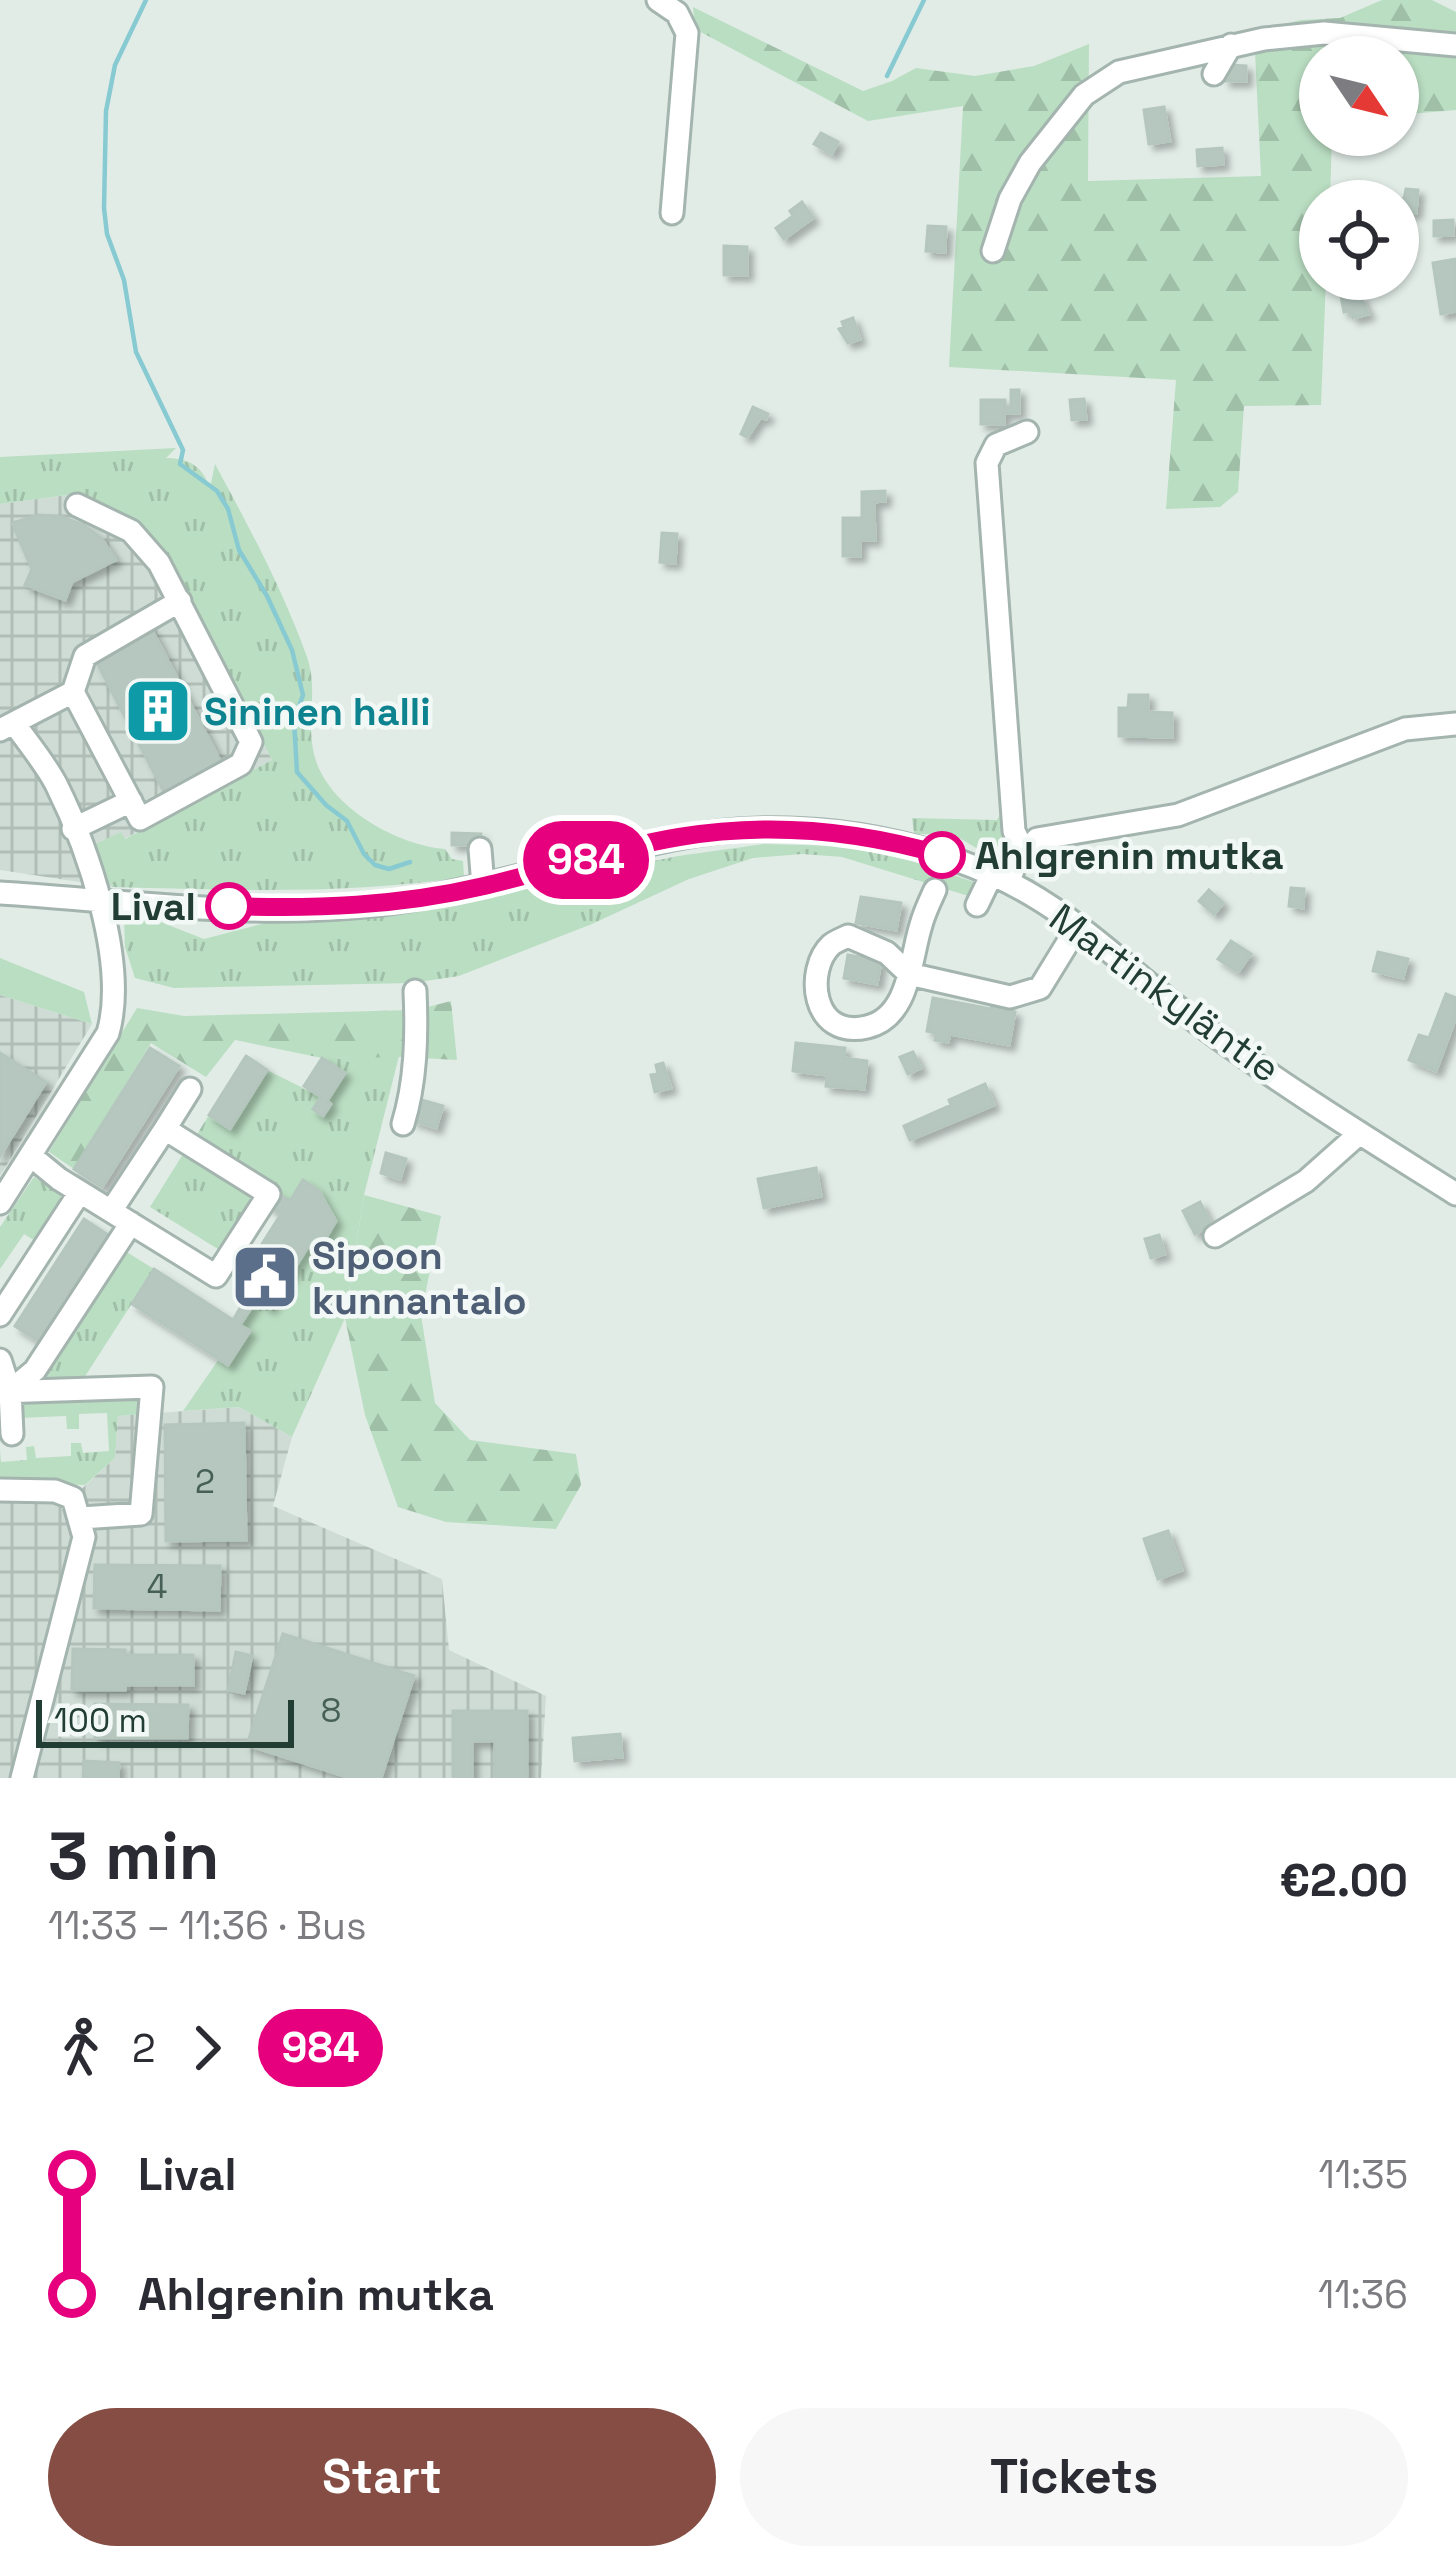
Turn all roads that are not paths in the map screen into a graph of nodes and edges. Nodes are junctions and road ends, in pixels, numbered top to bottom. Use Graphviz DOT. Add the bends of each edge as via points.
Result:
graph roads {
  1 [pos="658,0"];
  2 [pos="1232,45"];
  3 [pos="1456,45"];
  4 [pos="1214,74"];
  5 [pos="672,213"];
  6 [pos="993,251"];
  7 [pos="1027,432"];
  8 [pos="77,505"];
  9 [pos="180,601"];
  10 [pos="74,692"];
  11 [pos="1456,724"];
  12 [pos="7,726"];
  13 [pos="131,801"];
  14 [pos="73,829"];
  15 [pos="480,849"];
  16 [pos="1024,852"];
  17 [pos="1000,878"];
  18 [pos="483,886"];
  19 [pos="935,890"];
  20 [pos="0,893"];
  21 [pos="99,899"];
  22 [pos="977,905"];
  23 [pos="1078,926"];
  24 [pos="909,974"];
  25 [pos="415,991"];
  26 [pos="190,1089"];
  27 [pos="403,1124"];
  28 [pos="166,1130"];
  29 [pos="1360,1133"];
  30 [pos="31,1156"];
  31 [pos="80,1192"];
  32 [pos="1456,1194"];
  33 [pos="0,1204"];
  34 [pos="111,1210"];
  35 [pos="131,1223"];
  36 [pos="1215,1236"];
  37 [pos="0,1316"];
  38 [pos="0,1360"];
  39 [pos="5,1392"];
  40 [pos="12,1434"];
  41 [pos="0,1490"];
  42 [pos="81,1518"];
  43 [pos="22,1778"];
  1 -- 5 [label="street" via="687,33"];
  2 -- 3 [label="street" via="1324,33"];
  2 -- 4 [label="street"];
  2 -- 6 [label="street" via="1132,66 1084,95 1030,163"];
  7 -- 16 [label="street" via="996,445 987,463 1014,831"];
  8 -- 9 [label="street" via="130,531"];
  9 -- 10 [label="street" via="85,656"];
  9 -- 13 [label="street" via="251,742 249,754 140,819"];
  10 -- 12 [label="street"];
  10 -- 13 [label="street"];
  11 -- 16 [label="street" via="1405,728 1224,801 1052,834"];
  12 -- 14 [label="street" via="55,783"];
  13 -- 14 [label="street"];
  14 -- 21 [label="street"];
  15 -- 18 [label="street"];
  16 -- 17 [label="street"];
  17 -- 18 [label="street, Martinkyläntie" via="866,836 765,829 677,838"];
  17 -- 22 [label="street"];
  17 -- 23 [label="street, Martinkyläntie"];
  18 -- 21 [label="street, Martinkyläntie" via="328,908"];
  19 -- 24 [label="street"];
  20 -- 21 [label="street, Martinkyläntie"];
  21 -- 30 [label="street" via="116,1008"];
  23 -- 24 [label="street" via="1040,988 1010,997"];
  23 -- 29 [label="street, Martinkyläntie" via="1205,1029"];
  24 -- 24 [label="street" via="893,1011 868,1027 835,1026 822,1015 819,967 848,936 887,953"];
  25 -- 27 [label="street" via="412,1095"];
  26 -- 28 [label="street"];
  28 -- 34 [label="street"];
  28 -- 35 [label="street" via="268,1194 216,1276"];
  29 -- 32 [label="street, Martinkyläntie"];
  29 -- 36 [label="street" via="1306,1181"];
  30 -- 31 [label="street"];
  30 -- 33 [label="street"];
  31 -- 34 [label="street"];
  31 -- 37 [label="street"];
  34 -- 35 [label="street"];
  35 -- 39 [label="street" via="35,1370"];
  38 -- 39 [label="street"];
  39 -- 40 [label="street"];
  39 -- 42 [label="street" via="152,1387 141,1514"];
  41 -- 42 [label="street" via="55,1491 73,1498"];
  42 -- 43 [label="street" via="84,1537"];
}
